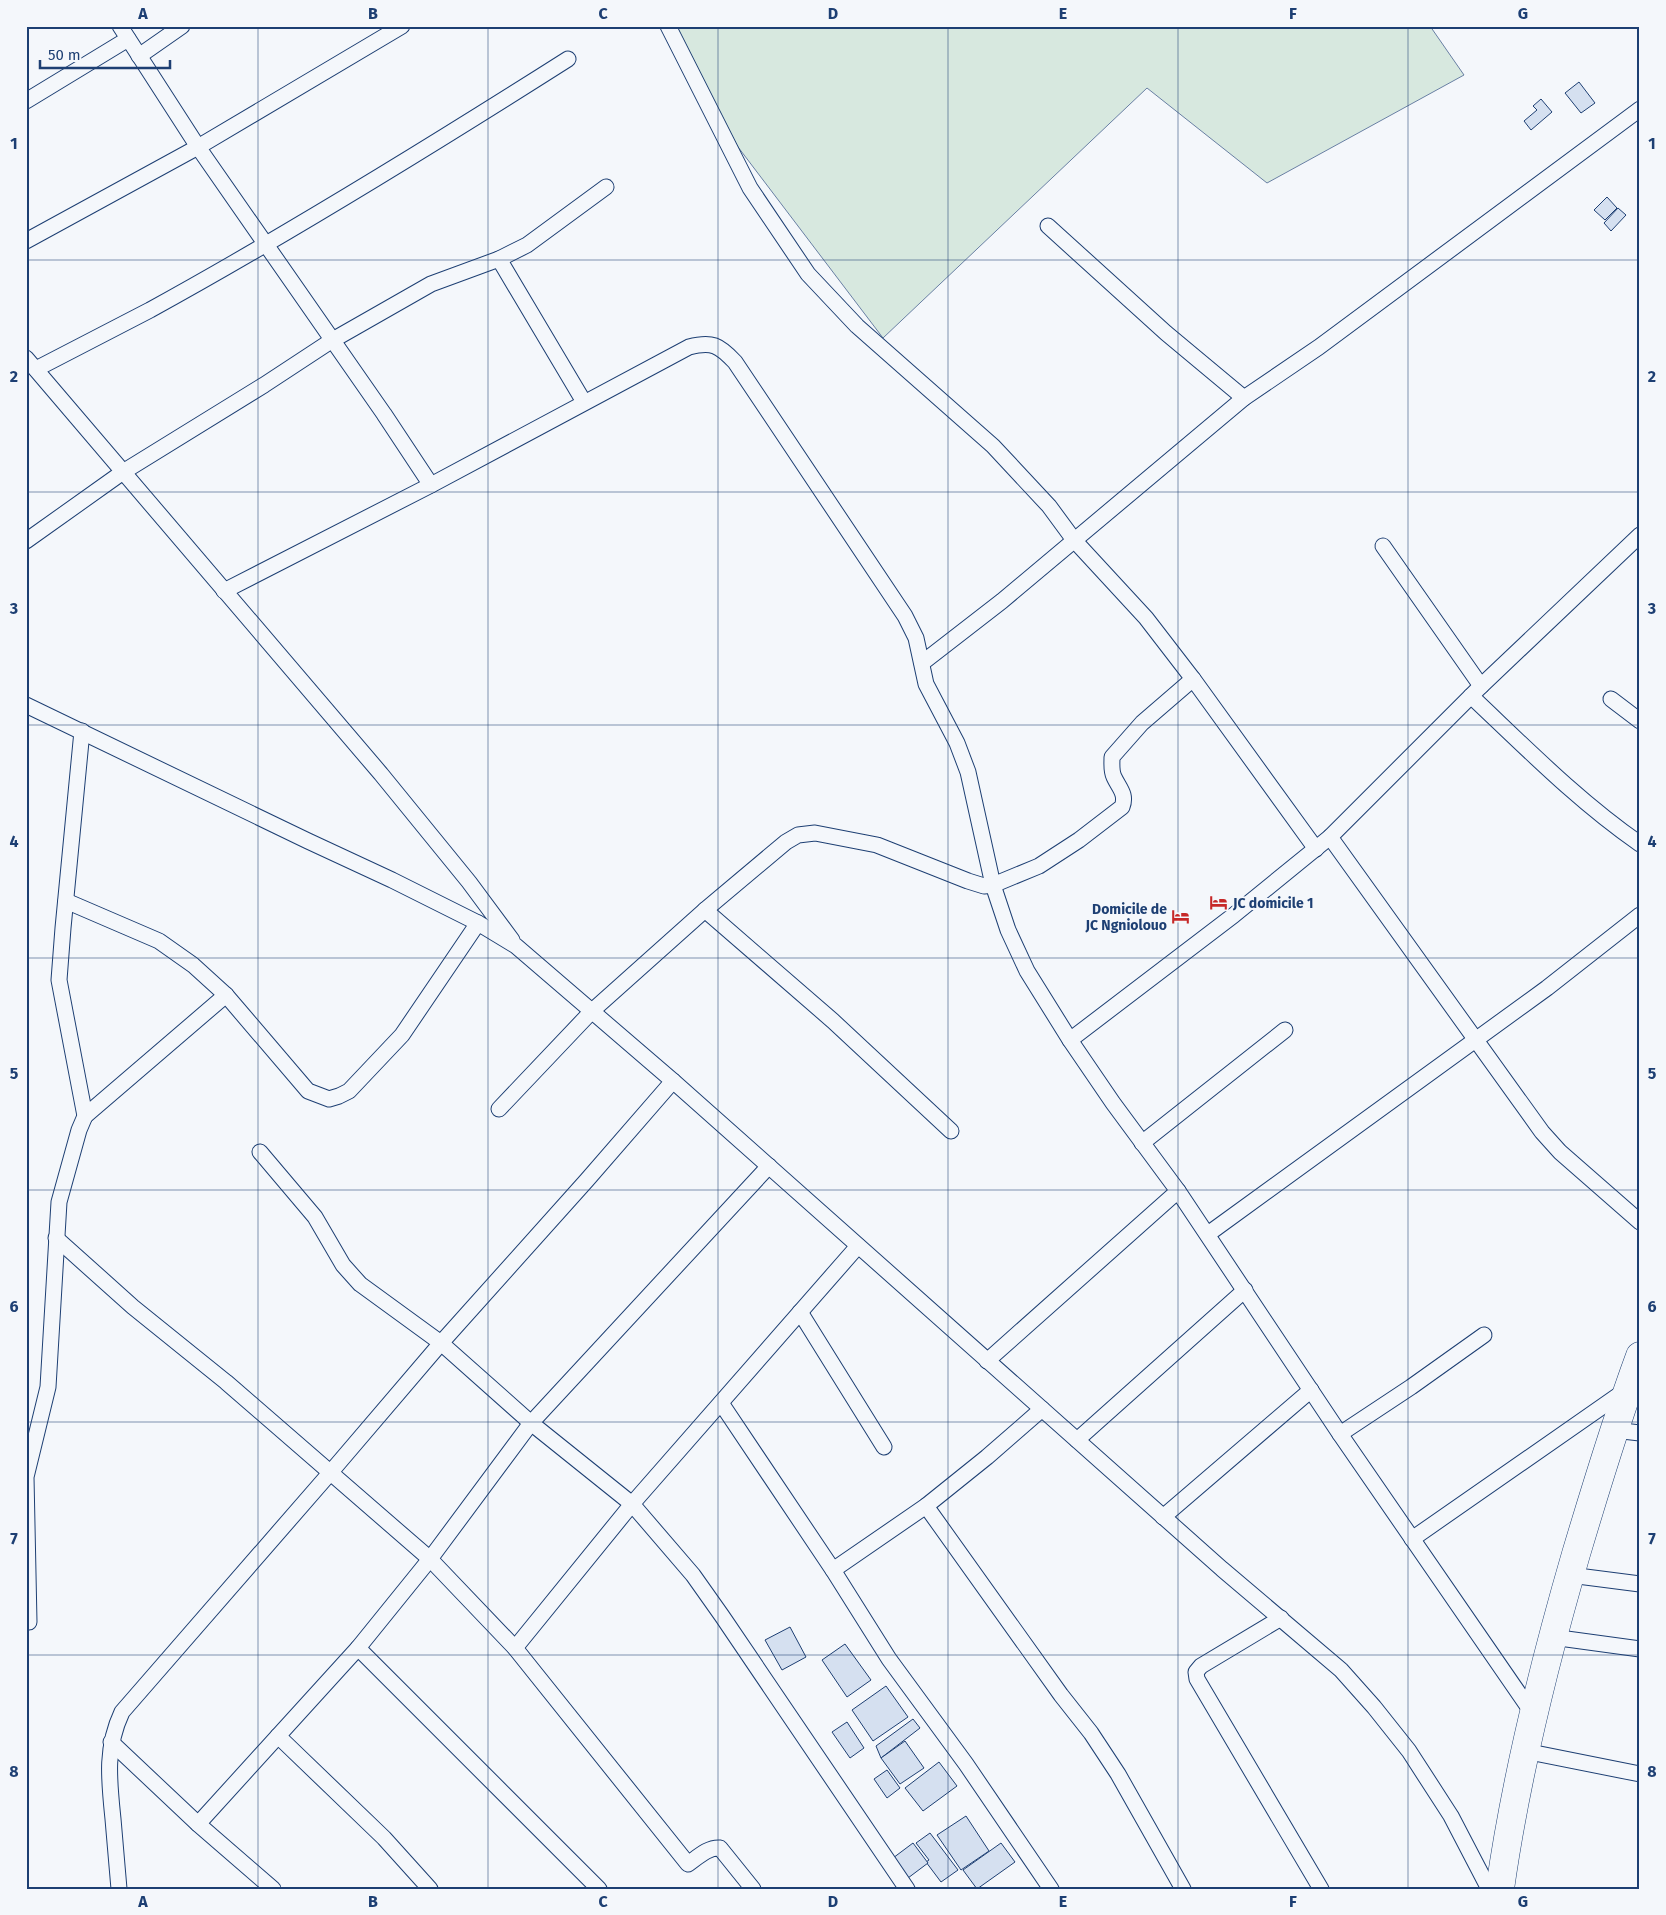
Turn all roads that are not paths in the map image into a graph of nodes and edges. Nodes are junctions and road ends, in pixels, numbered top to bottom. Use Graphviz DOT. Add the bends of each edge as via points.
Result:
graph roads {
  1 [pos="182,26"];
  2 [pos="402,26"];
  3 [pos="668,26"];
  4 [pos="124,32"];
  5 [pos="139,56"];
  6 [pos="568,59"];
  7 [pos="26,100"];
  8 [pos="1640,109"];
  9 [pos="198,147"];
  10 [pos="606,187"];
  11 [pos="1048,226"];
  12 [pos="26,241"];
  13 [pos="264,244"];
  14 [pos="499,259"];
  15 [pos="331,341"];
  16 [pos="31,364"];
  17 [pos="1244,398"];
  18 [pos="584,402"];
  19 [pos="123,472"];
  20 [pos="430,485"];
  21 [pos="1640,535"];
  22 [pos="1074,540"];
  23 [pos="26,541"];
  24 [pos="1383,546"];
  25 [pos="224,592"];
  26 [pos="922,663"];
  27 [pos="1193,679"];
  28 [pos="1476,691"];
  29 [pos="1611,699"];
  30 [pos="26,705"];
  31 [pos="1640,721"];
  32 [pos="82,731"];
  33 [pos="1330,837"];
  34 [pos="1640,844"];
  35 [pos="1316,849"];
  36 [pos="993,885"];
  37 [pos="66,901"];
  38 [pos="705,910"];
  39 [pos="1640,915"];
  40 [pos="478,923"];
  41 [pos="516,946"];
  42 [pos="226,995"];
  43 [pos="592,1011"];
  44 [pos="1285,1030"];
  45 [pos="1070,1040"];
  46 [pos="1476,1040"];
  47 [pos="673,1081"];
  48 [pos="499,1109"];
  49 [pos="85,1116"];
  50 [pos="951,1131"];
  51 [pos="1142,1142"];
  52 [pos="260,1152"];
  53 [pos="769,1166"];
  54 [pos="1178,1191"];
  55 [pos="1640,1222"];
  56 [pos="1208,1234"];
  57 [pos="56,1238"];
  58 [pos="858,1246"];
  59 [pos="1245,1290"];
  60 [pos="800,1312"];
  61 [pos="1484,1335"];
  62 [pos="441,1343"];
  63 [pos="1640,1356"];
  64 [pos="987,1360"];
  65 [pos="1628,1389"];
  66 [pos="1311,1390"];
  67 [pos="721,1403"];
  68 [pos="1042,1409"];
  69 [pos="531,1423"];
  70 [pos="1627,1431"];
  71 [pos="1340,1434"];
  72 [pos="1077,1440"];
  73 [pos="884,1447"];
  74 [pos="330,1473"];
  75 [pos="632,1504"];
  76 [pos="926,1506"];
  77 [pos="1162,1517"];
  78 [pos="1412,1539"];
  79 [pos="430,1559"];
  80 [pos="833,1570"];
  81 [pos="1570,1575"];
  82 [pos="1640,1584"];
  83 [pos="1281,1618"];
  84 [pos="29,1622"];
  85 [pos="1552,1637"];
  86 [pos="358,1648"];
  87 [pos="515,1648"];
  88 [pos="1640,1648"];
  89 [pos="1533,1714"];
  90 [pos="278,1736"];
  91 [pos="111,1742"];
  92 [pos="1525,1752"];
  93 [pos="1640,1774"];
  94 [pos="198,1824"];
  95 [pos="119,1889"];
  96 [pos="273,1889"];
  97 [pos="430,1889"];
  98 [pos="599,1889"];
  99 [pos="753,1889"];
  100 [pos="907,1889"];
  101 [pos="1050,1889"];
  102 [pos="1183,1889"];
  103 [pos="1321,1889"];
  104 [pos="1490,1889"];
  105 [pos="1500,1889"];
  1 -- 5 [label="street"];
  2 -- 9 [label="street"];
  3 -- 22 [label="street" via="750,188 808,274 856,326 993,446 1049,506"];
  4 -- 5 [label="street"];
  4 -- 7 [label="street"];
  5 -- 9 [label="street"];
  6 -- 13 [label="street"];
  8 -- 17 [label="street" via="1319,347"];
  9 -- 12 [label="street"];
  9 -- 13 [label="street"];
  10 -- 14 [label="street" via="527,245"];
  11 -- 17 [label="street" via="1166,333"];
  13 -- 15 [label="street"];
  13 -- 16 [label="street" via="150,309"];
  14 -- 15 [label="street" via="431,284"];
  14 -- 18 [label="street"];
  15 -- 19 [label="street"];
  15 -- 20 [label="street"];
  16 -- 19 [label="street"];
  17 -- 22 [label="street"];
  18 -- 20 [label="street"];
  18 -- 26 [label="street" via="689,347 715,344 735,362 905,616 916,638"];
  19 -- 23 [label="street"];
  19 -- 25 [label="street"];
  20 -- 25 [label="street"];
  21 -- 28 [label="street"];
  22 -- 26 [label="street"];
  22 -- 27 [label="street" via="1146,618"];
  24 -- 28 [label="street"];
  25 -- 41 [label="street" via="387,782 469,882"];
  26 -- 36 [label="street" via="926,684 957,743 968,772"];
  27 -- 35 [label="street"];
  27 -- 36 [label="street" via="1142,722 1112,757 1113,776 1123,792 1122,806 1039,866"];
  28 -- 33 [label="street"];
  28 -- 34 [label="street" via="1569,789"];
  29 -- 31 [label="street"];
  30 -- 32 [label="street"];
  32 -- 37 [label="street"];
  32 -- 40 [label="street"];
  33 -- 35 [label="street"];
  33 -- 46 [label="street"];
  35 -- 45 [label="street"];
  36 -- 38 [label="street" via="968,882 877,845 815,833 798,835 786,842"];
  36 -- 45 [label="street" via="1008,930 1027,971"];
  37 -- 42 [label="street" via="159,940"];
  37 -- 49 [label="street" via="59,980"];
  38 -- 43 [label="street"];
  38 -- 50 [label="street" via="833,1021"];
  39 -- 46 [label="street"];
  40 -- 41 [label="street"];
  40 -- 42 [label="street" via="402,1035 349,1090 329,1099 308,1091"];
  41 -- 43 [label="street"];
  42 -- 49 [label="street"];
  43 -- 47 [label="street"];
  43 -- 48 [label="street"];
  44 -- 51 [label="street"];
  45 -- 51 [label="street"];
  46 -- 55 [label="street" via="1560,1152"];
  46 -- 56 [label="street"];
  47 -- 53 [label="street"];
  47 -- 62 [label="street"];
  49 -- 57 [label="street" via="59,1202"];
  51 -- 54 [label="street"];
  52 -- 62 [label="street" via="315,1217 343,1265 360,1284"];
  53 -- 58 [label="street"];
  53 -- 69 [label="street"];
  54 -- 56 [label="street"];
  54 -- 64 [label="street"];
  56 -- 59 [label="street"];
  57 -- 74 [label="street"];
  57 -- 84 [label="street" via="48,1387 26,1477"];
  58 -- 60 [label="street"];
  58 -- 64 [label="street"];
  59 -- 66 [label="street"];
  59 -- 72 [label="street"];
  60 -- 67 [label="street"];
  60 -- 73 [label="street"];
  61 -- 71 [label="street"];
  62 -- 69 [label="street"];
  62 -- 74 [label="street"];
  63 -- 65 [label="highway"];
  64 -- 68 [label="street"];
  65 -- 70 [label="highway"];
  65 -- 78 [label="street"];
  66 -- 71 [label="street"];
  66 -- 77 [label="street"];
  67 -- 75 [label="street"];
  67 -- 80 [label="street"];
  68 -- 72 [label="street"];
  68 -- 76 [label="street"];
  69 -- 75 [label="street"];
  69 -- 79 [label="street"];
  70 -- 81 [label="highway"];
  71 -- 78 [label="street"];
  72 -- 77 [label="street"];
  74 -- 79 [label="street"];
  74 -- 91 [label="street" via="122,1712"];
  75 -- 87 [label="street"];
  75 -- 100 [label="street" via="693,1575"];
  76 -- 80 [label="street"];
  76 -- 102 [label="street" via="1091,1733"];
  77 -- 83 [label="street"];
  78 -- 89 [label="street"];
  79 -- 86 [label="street"];
  79 -- 87 [label="street"];
  80 -- 101 [label="street" via="889,1659 966,1764"];
  81 -- 82 [label="street"];
  81 -- 85 [label="highway"];
  83 -- 103 [label="street" via="1201,1666 1196,1672 1197,1679"];
  83 -- 104 [label="street" via="1341,1670 1409,1751 1451,1816"];
  85 -- 88 [label="street"];
  85 -- 89 [label="highway"];
  86 -- 90 [label="street"];
  86 -- 98 [label="street"];
  87 -- 99 [label="street" via="688,1864 706,1852 720,1848"];
  89 -- 92 [label="highway"];
  90 -- 94 [label="street"];
  90 -- 97 [label="street" via="384,1838"];
  91 -- 94 [label="street"];
  91 -- 95 [label="street" via="109,1775"];
  92 -- 93 [label="street"];
  92 -- 105 [label="highway"];
  94 -- 96 [label="street"];
}
